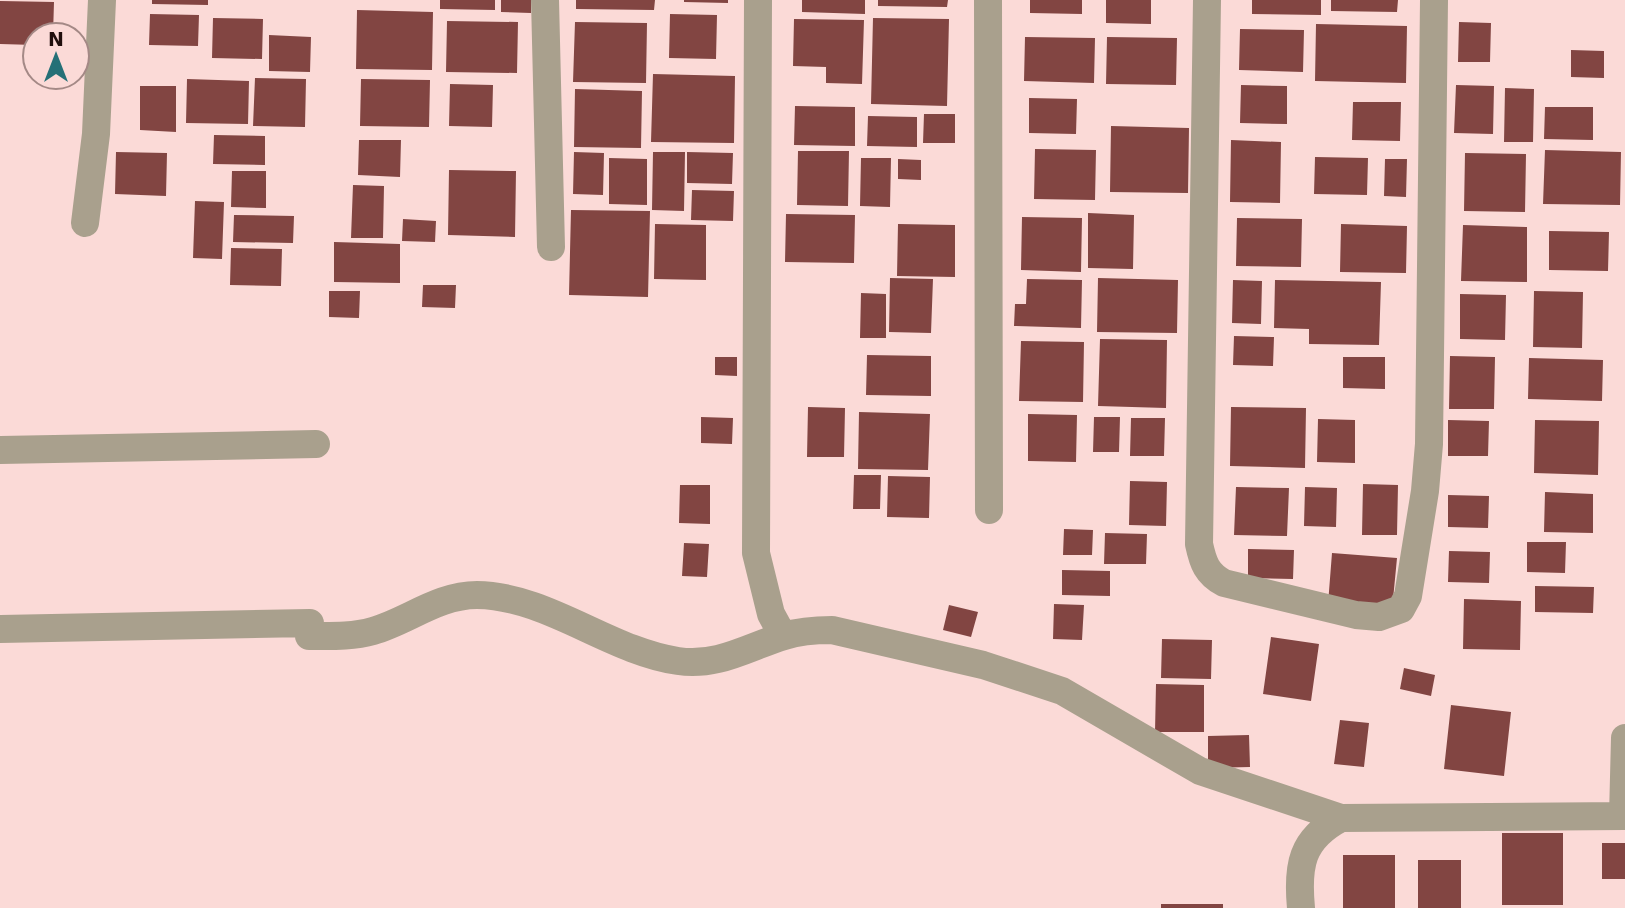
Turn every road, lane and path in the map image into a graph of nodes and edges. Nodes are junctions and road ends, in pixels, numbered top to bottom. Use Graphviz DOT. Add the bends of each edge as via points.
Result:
graph roads {
  1 [pos="102,0"];
  2 [pos="544,0"];
  3 [pos="758,0"];
  4 [pos="988,0"];
  5 [pos="1207,0"];
  6 [pos="1434,0"];
  7 [pos="85,223"];
  8 [pos="551,247"];
  9 [pos="316,444"];
  10 [pos="0,450"];
  11 [pos="989,510"];
  12 [pos="0,629"];
  13 [pos="783,636"];
  14 [pos="1625,738"];
  15 [pos="1624,816"];
  16 [pos="1341,818"];
  17 [pos="1301,908"];
  1 -- 7 [label="street" via="96,134"];
  2 -- 8 [label="street"];
  3 -- 13 [label="street" via="756,553 771,614"];
  4 -- 11 [label="street"];
  5 -- 6 [label="street" via="1199,544 1203,561 1211,576 1224,583 1379,617 1401,609 1408,596 1425,491"];
  9 -- 10 [label="street"];
  12 -- 13 [label="street" via="370,632 456,596 479,595 514,601 675,661 715,661"];
  13 -- 16 [label="street" via="832,630 983,665 1062,691 1200,772"];
  14 -- 15 [label="street"];
  15 -- 16 [label="street"];
  16 -- 17 [label="street" via="1320,831 1300,863"];
}
